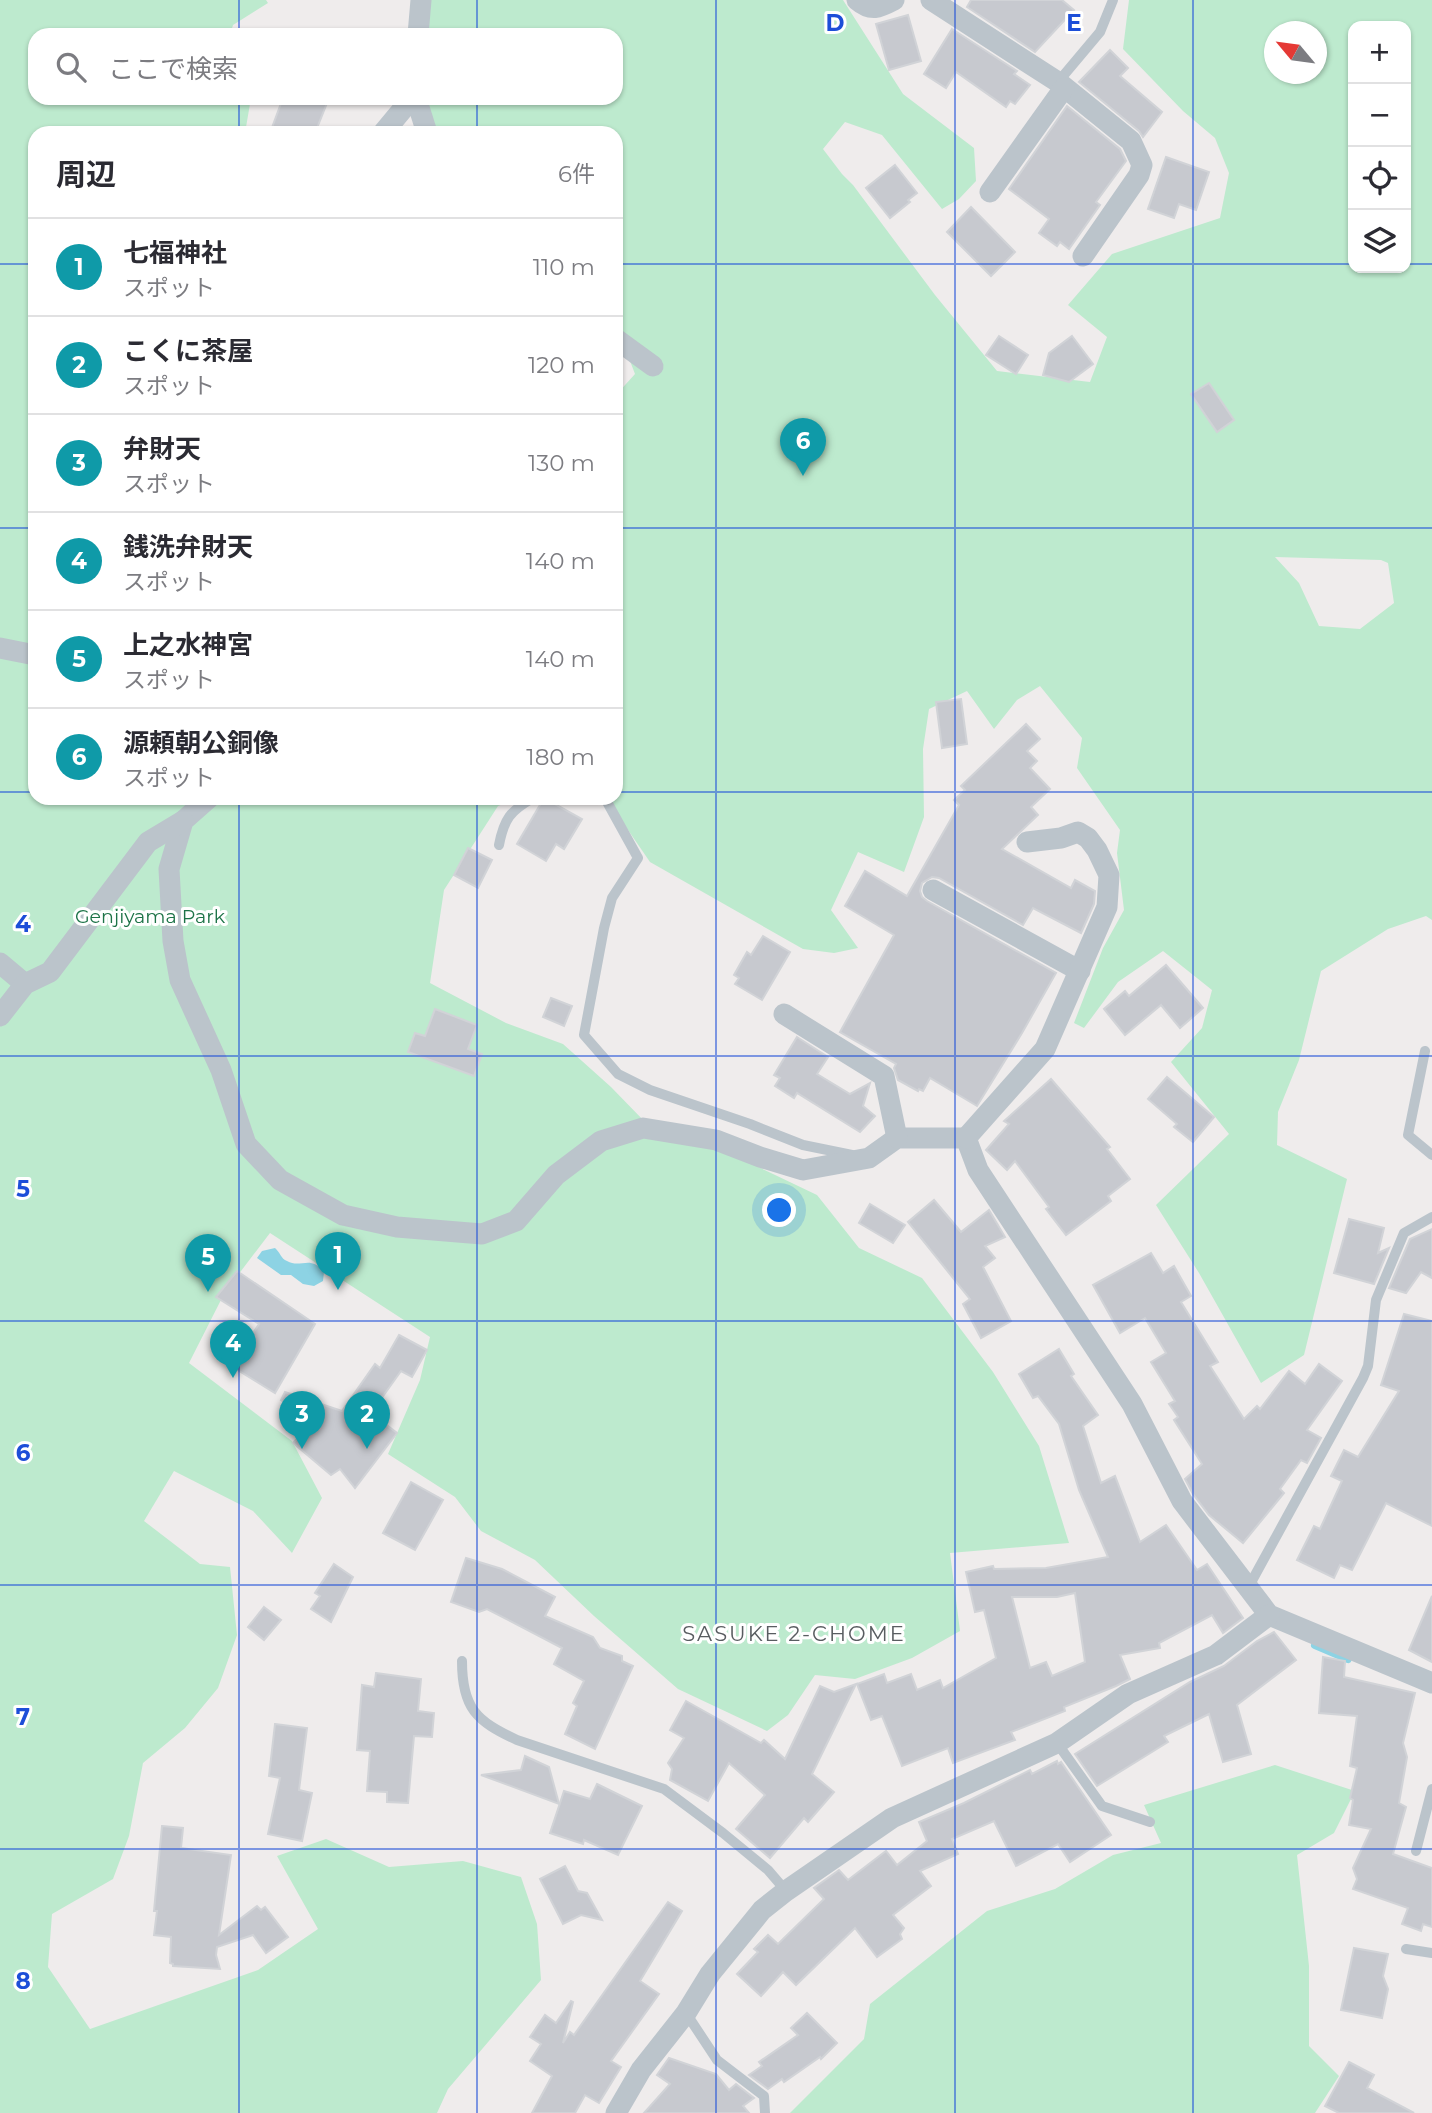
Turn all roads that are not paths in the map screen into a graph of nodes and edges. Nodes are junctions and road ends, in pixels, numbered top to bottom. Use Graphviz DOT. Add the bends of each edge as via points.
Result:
graph roads {
  1 [pos="421,0"];
  2 [pos="857,0"];
  3 [pos="894,0"];
  4 [pos="931,0"];
  5 [pos="1113,0"];
  6 [pos="419,28"];
  7 [pos="1061,85"];
  8 [pos="408,105"];
  9 [pos="417,105"];
  10 [pos="389,126"];
  11 [pos="424,126"];
  12 [pos="990,192"];
  13 [pos="1083,256"];
  14 [pos="623,344"];
  15 [pos="653,366"];
  16 [pos="0,648"];
  17 [pos="28,654"];
  18 [pos="201,805"];
  19 [pos="521,805"];
  20 [pos="609,805"];
  21 [pos="183,821"];
  22 [pos="1027,842"];
  23 [pos="499,845"];
  24 [pos="933,890"];
  25 [pos="0,963"];
  26 [pos="1080,971"];
  27 [pos="25,984"];
  28 [pos="784,1014"];
  29 [pos="0,1016"];
  30 [pos="1424,1051"];
  31 [pos="897,1138"];
  32 [pos="966,1138"];
  33 [pos="1432,1155"];
  34 [pos="869,1158"];
  35 [pos="1432,1217"];
  36 [pos="1248,1588"];
  37 [pos="1269,1615"];
  38 [pos="462,1661"];
  39 [pos="1432,1683"];
  40 [pos="1057,1743"];
  41 [pos="1432,1789"];
  42 [pos="1150,1822"];
  43 [pos="1416,1851"];
  44 [pos="786,1891"];
  45 [pos="1406,1949"];
  46 [pos="1432,1953"];
  47 [pos="686,2013"];
  48 [pos="616,2113"];
  49 [pos="765,2113"];
  1 -- 6 [label="street"];
  2 -- 3 [label="street" via="878,8"];
  4 -- 7 [label="street"];
  5 -- 7 [label="lane" via="1100,32"];
  7 -- 12 [label="street"];
  7 -- 13 [label="street" via="1131,141 1142,165"];
  8 -- 10 [label="street"];
  9 -- 11 [label="street"];
  14 -- 15 [label="street"];
  16 -- 17 [label="street"];
  18 -- 21 [label="street"];
  19 -- 23 [label="lane" via="503,827"];
  20 -- 34 [label="lane" via="638,858 612,898 584,1035 618,1074 650,1090 803,1146"];
  21 -- 27 [label="street" via="148,842 50,972"];
  21 -- 34 [label="street" via="169,869 180,980 221,1070 246,1144 280,1180 343,1215 397,1227 482,1234 516,1221 556,1175 600,1141 643,1128 716,1140 803,1170"];
  22 -- 26 [label="street" via="1078,832 1097,850 1109,875 1107,907"];
  24 -- 26 [label="street"];
  25 -- 27 [label="street"];
  26 -- 32 [label="street" via="1045,1049"];
  27 -- 29 [label="street"];
  28 -- 31 [label="street" via="884,1076"];
  30 -- 33 [label="lane" via="1408,1135"];
  31 -- 32 [label="street"];
  31 -- 34 [label="street"];
  32 -- 36 [label="street" via="978,1170 1132,1404 1182,1501"];
  35 -- 36 [label="lane" via="1404,1233 1376,1300 1363,1378"];
  36 -- 37 [label="street"];
  37 -- 39 [label="street"];
  37 -- 40 [label="street" via="1216,1655 1128,1694"];
  38 -- 44 [label="lane" via="469,1704 482,1720 542,1749 664,1789 768,1870"];
  40 -- 42 [label="lane" via="1102,1806"];
  40 -- 44 [label="street" via="892,1818"];
  41 -- 43 [label="lane"];
  44 -- 47 [label="street" via="762,1910 710,1974"];
  45 -- 46 [label="lane"];
  47 -- 48 [label="street"];
  47 -- 49 [label="lane" via="717,2060 764,2096"];
}
